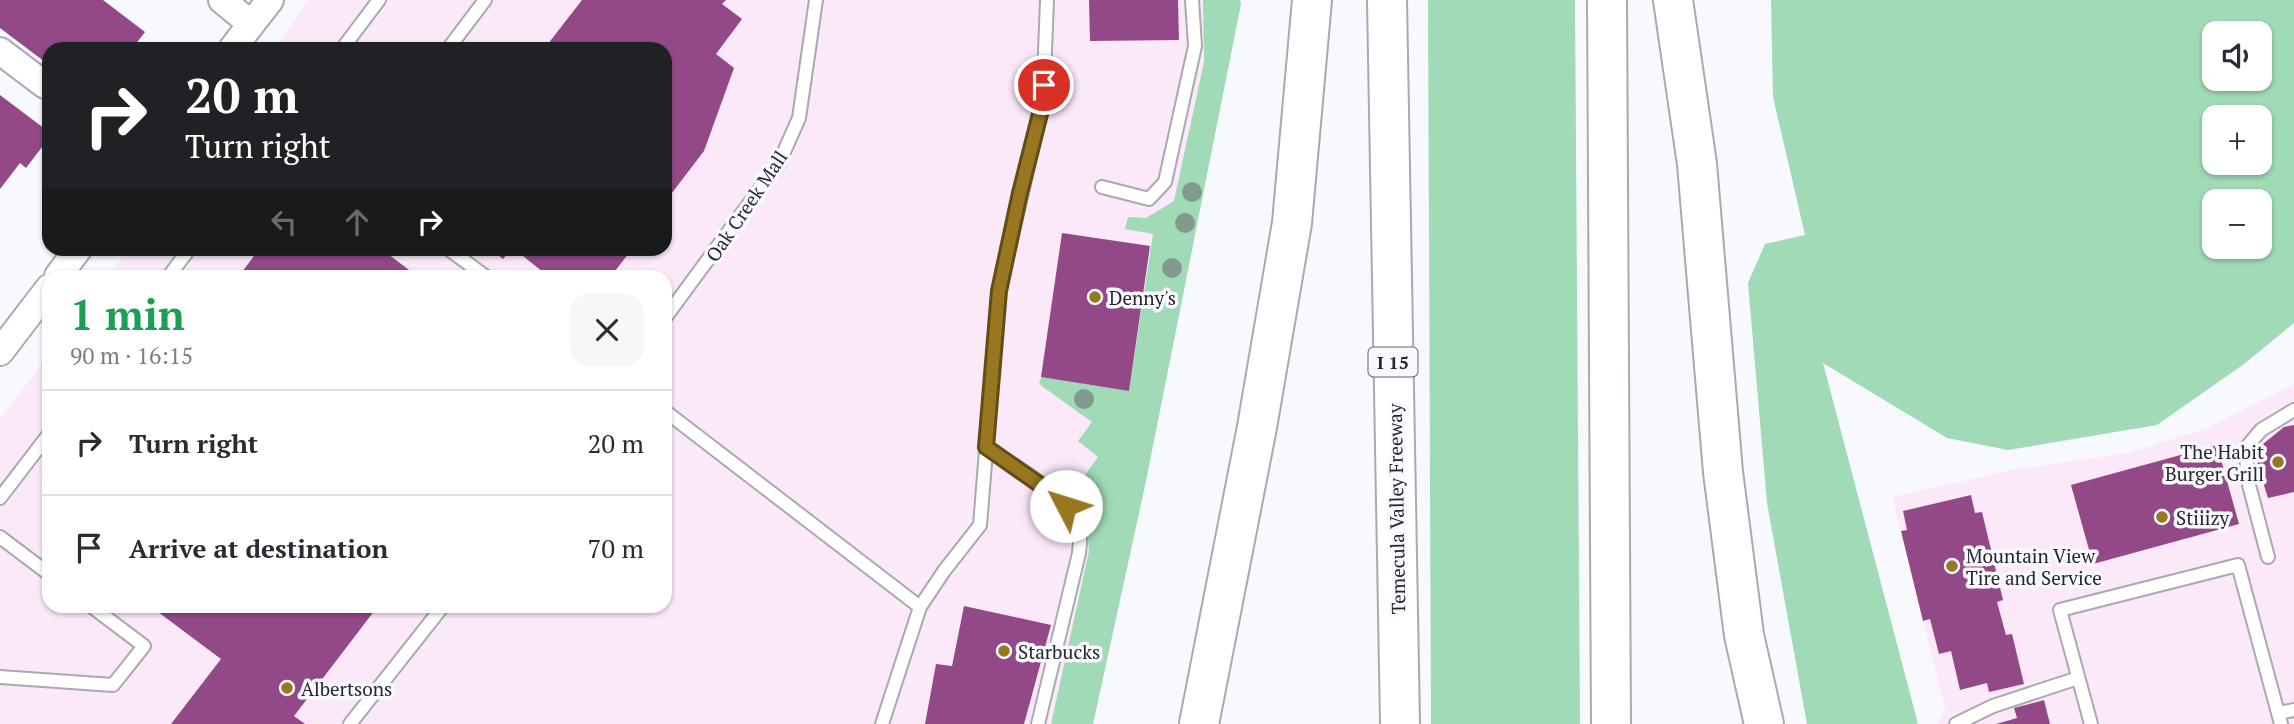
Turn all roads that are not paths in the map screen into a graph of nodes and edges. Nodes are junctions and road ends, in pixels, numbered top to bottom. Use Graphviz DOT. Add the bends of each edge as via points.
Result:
graph roads {
  1 [pos="222,0"];
  2 [pos="270,0"];
  3 [pos="379,0"];
  4 [pos="485,0"];
  5 [pos="816,0"];
  6 [pos="1047,0"];
  7 [pos="1192,0"];
  8 [pos="1312,0"];
  9 [pos="1387,0"];
  10 [pos="1607,0"];
  11 [pos="1673,0"];
  12 [pos="251,24"];
  13 [pos="237,42"];
  14 [pos="347,42"];
  15 [pos="453,42"];
  16 [pos="0,51"];
  17 [pos="42,83"];
  18 [pos="1102,187"];
  19 [pos="458,256"];
  20 [pos="477,270"];
  21 [pos="42,297"];
  22 [pos="672,308"];
  23 [pos="0,352"];
  24 [pos="2294,410"];
  25 [pos="672,416"];
  26 [pos="42,443"];
  27 [pos="986,447"];
  28 [pos="0,498"];
  29 [pos="0,537"];
  30 [pos="2268,557"];
  31 [pos="42,569"];
  32 [pos="920,607"];
  33 [pos="100,613"];
  34 [pos="437,613"];
  35 [pos="0,677"];
  36 [pos="2078,678"];
  37 [pos="2294,710"];
  38 [pos="2280,719"];
  39 [pos="350,724"];
  40 [pos="882,724"];
  41 [pos="1038,724"];
  42 [pos="1199,724"];
  43 [pos="1400,724"];
  44 [pos="1611,724"];
  45 [pos="1764,724"];
  46 [pos="1956,724"];
  47 [pos="2091,724"];
  1 -- 12 [label="street"];
  2 -- 12 [label="street"];
  3 -- 14 [label="lane"];
  4 -- 15 [label="lane"];
  5 -- 22 [label="lane, Oak Creek Mall" via="799,118 779,163"];
  6 -- 27 [label="lane" via="1043,102 999,291"];
  7 -- 18 [label="lane" via="1195,46 1165,183 1149,199"];
  8 -- 42 [label="highway" via="1292,223"];
  9 -- 43 [label="highway, Temecula Valley Freeway / I 15"];
  10 -- 44 [label="highway"];
  11 -- 45 [label="highway" via="1697,164 1723,471 1744,635"];
  12 -- 13 [label="street"];
  16 -- 17 [label="street"];
  19 -- 20 [label="lane"];
  21 -- 23 [label="street"];
  24 -- 30 [label="lane" via="2261,430 2245,449 2249,485"];
  25 -- 32 [label="lane"];
  26 -- 28 [label="lane"];
  27 -- 32 [label="lane" via="980,525"];
  27 -- 41 [label="lane" via="1053,494 1077,521 1079,553"];
  29 -- 31 [label="lane"];
  32 -- 40 [label="lane"];
  33 -- 35 [label="lane" via="144,646 113,685"];
  34 -- 39 [label="lane"];
  36 -- 38 [label="lane" via="2060,610 2238,565"];
  36 -- 46 [label="lane" via="1993,706"];
  36 -- 47 [label="lane"];
  37 -- 38 [label="lane"];
}
